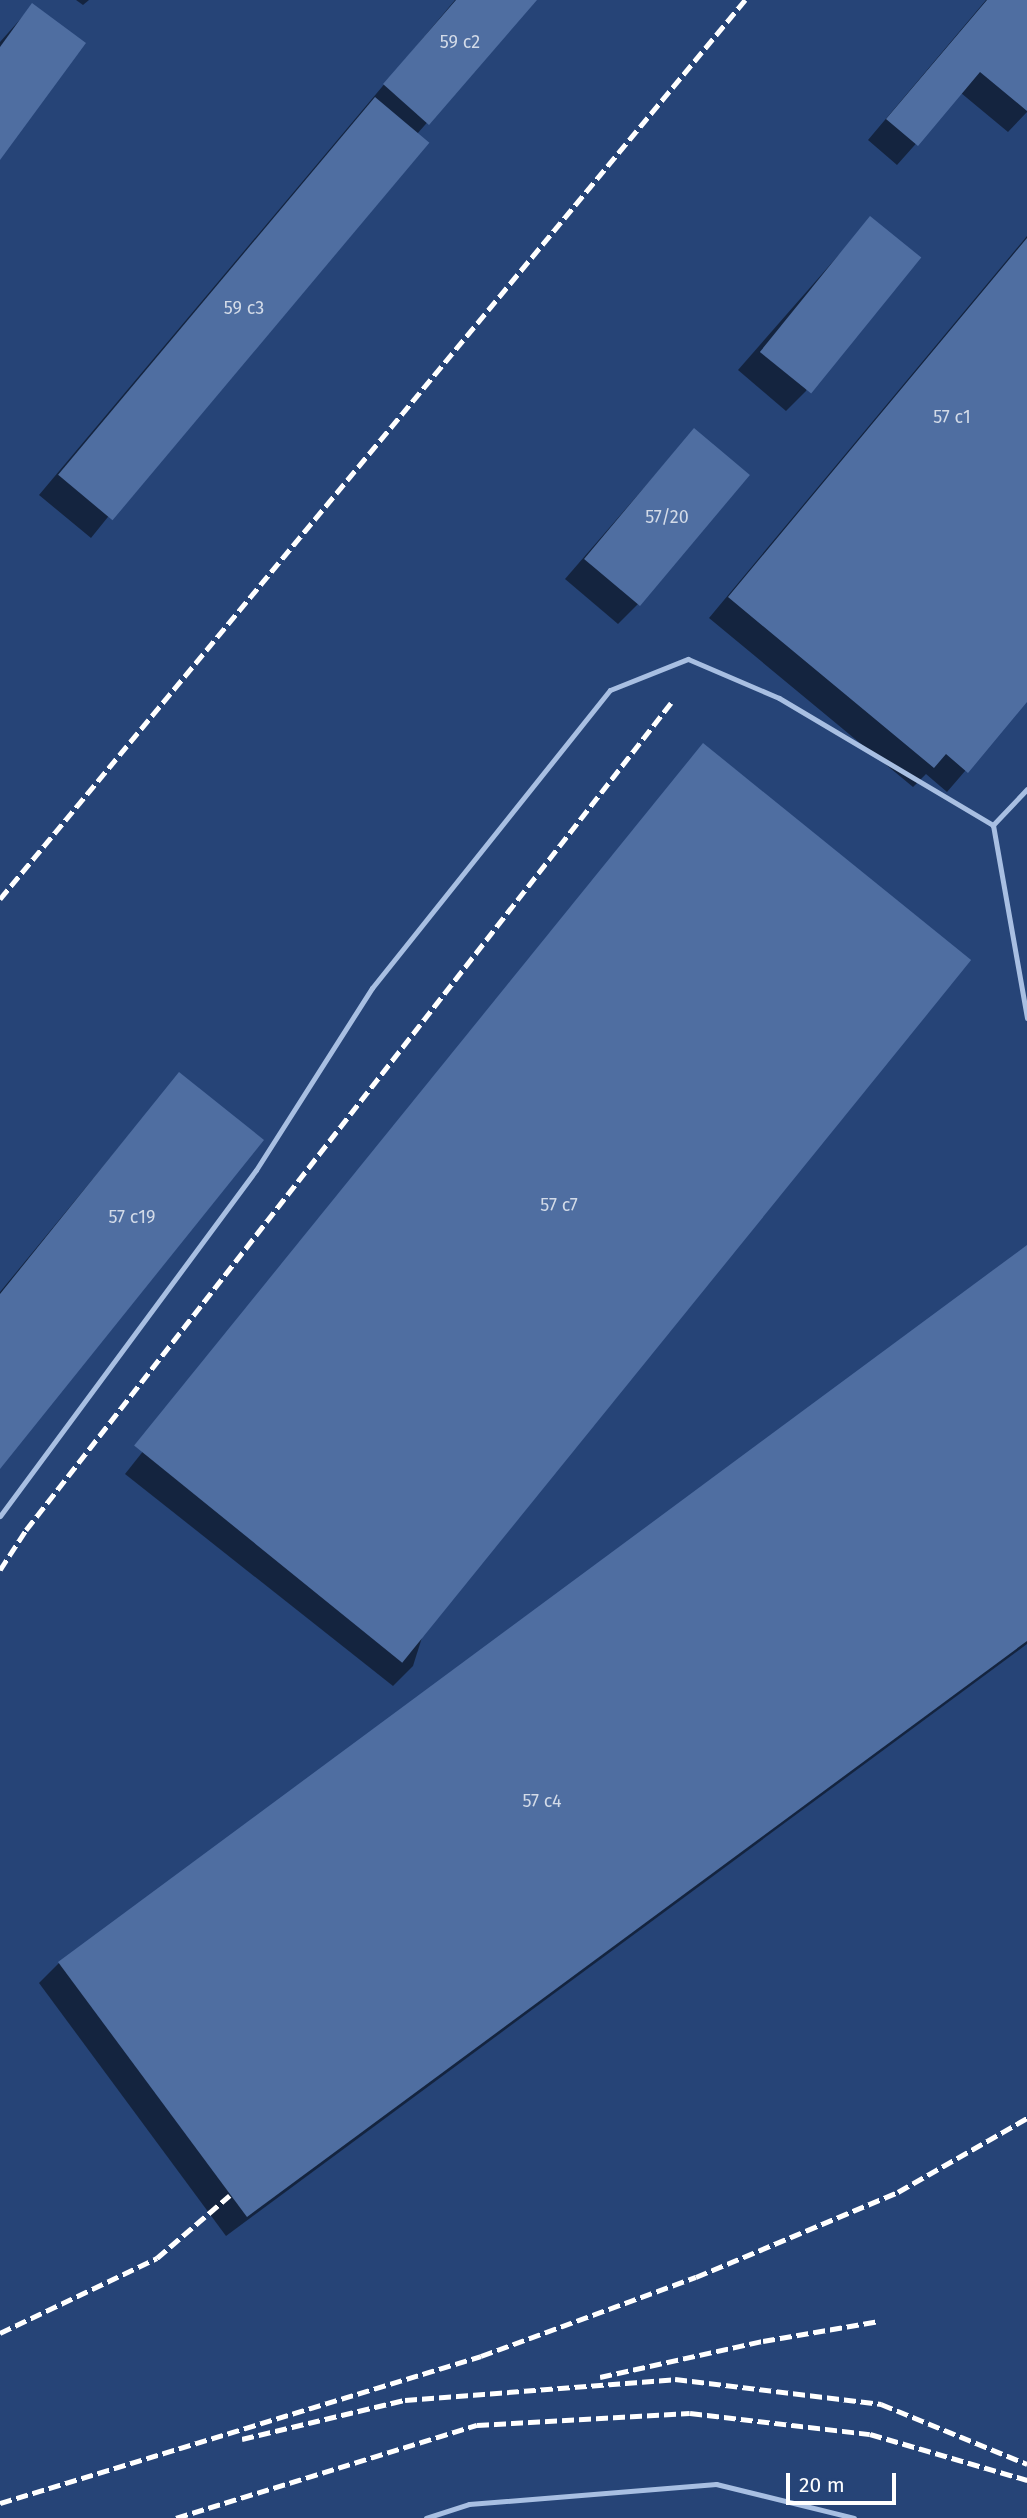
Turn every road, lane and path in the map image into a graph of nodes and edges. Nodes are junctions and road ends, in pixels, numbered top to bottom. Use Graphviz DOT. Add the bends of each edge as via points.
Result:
graph roads {
  1 [pos="1027,789"];
  2 [pos="993,825"];
  3 [pos="1027,1018"];
  4 [pos="0,1516"];
  5 [pos="426,2518"];
  6 [pos="854,2518"];
  1 -- 2 [label="lane"];
  2 -- 3 [label="lane"];
  2 -- 4 [label="lane" via="779,698 688,659 610,690 372,988 256,1170"];
  5 -- 6 [label="lane" via="469,2504 716,2484"];
}
